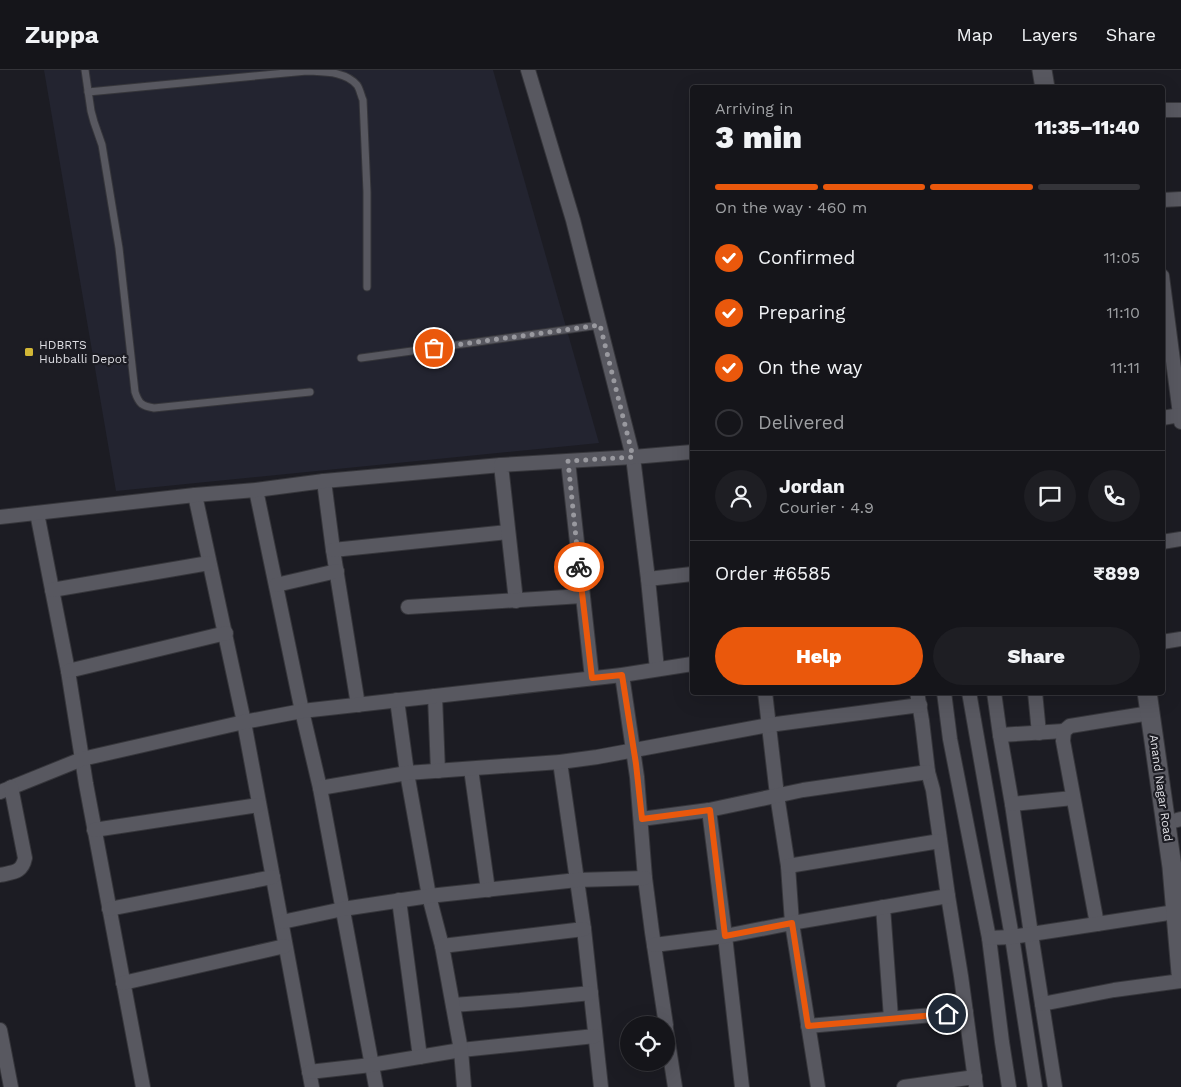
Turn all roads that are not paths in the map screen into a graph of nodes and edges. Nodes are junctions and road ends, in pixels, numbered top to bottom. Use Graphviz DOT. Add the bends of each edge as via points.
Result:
graph roads {
  1 [pos="85,70"];
  2 [pos="528,70"];
  3 [pos="1042,70"];
  4 [pos="1044,85"];
  5 [pos="88,92"];
  6 [pos="1165,110"];
  7 [pos="1181,110"];
  8 [pos="1181,199"];
  9 [pos="1165,200"];
  10 [pos="367,287"];
  11 [pos="1165,298"];
  12 [pos="600,325"];
  13 [pos="361,358"];
  14 [pos="310,392"];
  15 [pos="1181,417"];
  16 [pos="1165,418"];
  17 [pos="690,452"];
  18 [pos="633,457"];
  19 [pos="568,461"];
  20 [pos="501,465"];
  21 [pos="324,481"];
  22 [pos="256,490"];
  23 [pos="195,495"];
  24 [pos="37,513"];
  25 [pos="0,517"];
  26 [pos="508,532"];
  27 [pos="1181,539"];
  28 [pos="1165,542"];
  29 [pos="333,550"];
  30 [pos="209,563"];
  31 [pos="337,572"];
  32 [pos="690,574"];
  33 [pos="648,579"];
  34 [pos="276,585"];
  35 [pos="52,590"];
  36 [pos="582,596"];
  37 [pos="516,601"];
  38 [pos="408,608"];
  39 [pos="226,633"];
  40 [pos="1181,639"];
  41 [pos="1165,642"];
  42 [pos="690,664"];
  43 [pos="657,669"];
  44 [pos="68,671"];
  45 [pos="622,675"];
  46 [pos="592,678"];
  47 [pos="765,695"];
  48 [pos="944,695"];
  49 [pos="970,695"];
  50 [pos="994,695"];
  51 [pos="1035,695"];
  52 [pos="1147,695"];
  53 [pos="434,696"];
  54 [pos="918,699"];
  55 [pos="397,700"];
  56 [pos="358,705"];
  57 [pos="302,711"];
  58 [pos="1150,713"];
  59 [pos="244,722"];
  60 [pos="769,725"];
  61 [pos="1064,731"];
  62 [pos="1039,733"];
  63 [pos="1000,735"];
  64 [pos="634,750"];
  65 [pos="82,759"];
  66 [pos="560,762"];
  67 [pos="471,769"];
  68 [pos="438,771"];
  69 [pos="928,772"];
  70 [pos="407,773"];
  71 [pos="320,788"];
  72 [pos="6,790"];
  73 [pos="777,795"];
  74 [pos="1073,798"];
  75 [pos="1012,804"];
  76 [pos="259,805"];
  77 [pos="710,810"];
  78 [pos="642,819"];
  79 [pos="1174,821"];
  80 [pos="94,830"];
  81 [pos="940,841"];
  82 [pos="788,866"];
  83 [pos="0,875"];
  84 [pos="273,877"];
  85 [pos="645,878"];
  86 [pos="577,880"];
  87 [pos="1178,884"];
  88 [pos="488,890"];
  89 [pos="429,896"];
  90 [pos="948,896"];
  91 [pos="399,900"];
  92 [pos="884,907"];
  93 [pos="109,909"];
  94 [pos="343,909"];
  95 [pos="1175,912"];
  96 [pos="282,922"];
  97 [pos="792,923"];
  98 [pos="1097,924"];
  99 [pos="584,929"];
  100 [pos="1030,934"];
  101 [pos="725,936"];
  102 [pos="1012,937"];
  103 [pos="989,938"];
  104 [pos="654,945"];
  105 [pos="285,946"];
  106 [pos="442,946"];
  107 [pos="1180,962"];
  108 [pos="1181,981"];
  109 [pos="123,983"];
  110 [pos="591,993"];
  111 [pos="1042,1004"];
  112 [pos="453,1005"];
  113 [pos="966,1012"];
  114 [pos="665,1016"];
  115 [pos="891,1018"];
  116 [pos="808,1026"];
  117 [pos="0,1030"];
  118 [pos="595,1036"];
  119 [pos="461,1050"];
  120 [pos="420,1057"];
  121 [pos="372,1065"];
  122 [pos="673,1071"];
  123 [pos="309,1072"];
  124 [pos="975,1082"];
  125 [pos="11,1087"];
  126 [pos="143,1087"];
  127 [pos="312,1087"];
  128 [pos="376,1087"];
  129 [pos="464,1087"];
  130 [pos="601,1087"];
  131 [pos="675,1087"];
  132 [pos="742,1087"];
  133 [pos="818,1087"];
  134 [pos="904,1087"];
  135 [pos="1009,1087"];
  136 [pos="1036,1087"];
  137 [pos="1055,1087"];
  1 -- 5 [label="lane"];
  2 -- 12 [label="street" via="574,220"];
  3 -- 4 [label="street"];
  5 -- 10 [label="lane" via="307,71 347,77 358,86 363,100"];
  5 -- 14 [label="lane" via="102,145 119,248 138,401 145,407 154,408"];
  6 -- 7 [label="street"];
  8 -- 9 [label="street"];
  11 -- 15 [label="street"];
  12 -- 13 [label="lane"];
  12 -- 18 [label="street"];
  15 -- 16 [label="street"];
  17 -- 18 [label="street"];
  18 -- 19 [label="street"];
  18 -- 33 [label="street"];
  19 -- 20 [label="street"];
  19 -- 36 [label="street"];
  20 -- 21 [label="street"];
  20 -- 26 [label="street"];
  21 -- 22 [label="street"];
  21 -- 29 [label="street"];
  22 -- 23 [label="street"];
  22 -- 34 [label="street"];
  23 -- 24 [label="street"];
  23 -- 30 [label="street"];
  24 -- 25 [label="street"];
  24 -- 35 [label="street"];
  26 -- 29 [label="street"];
  26 -- 37 [label="street"];
  27 -- 28 [label="street"];
  29 -- 31 [label="street"];
  30 -- 35 [label="street"];
  30 -- 39 [label="street"];
  31 -- 34 [label="street"];
  31 -- 56 [label="street"];
  32 -- 33 [label="street"];
  33 -- 43 [label="street"];
  34 -- 57 [label="street"];
  35 -- 44 [label="street"];
  36 -- 37 [label="street"];
  36 -- 46 [label="street"];
  37 -- 38 [label="street"];
  39 -- 44 [label="street"];
  39 -- 59 [label="street"];
  40 -- 41 [label="street"];
  42 -- 43 [label="street"];
  43 -- 45 [label="street"];
  44 -- 65 [label="street"];
  45 -- 46 [label="street"];
  45 -- 64 [label="street"];
  46 -- 53 [label="street"];
  47 -- 60 [label="street"];
  48 -- 103 [label="street" via="950,740"];
  49 -- 102 [label="street"];
  50 -- 63 [label="street"];
  51 -- 62 [label="street"];
  52 -- 58 [label="street, Anand Nagar Road"];
  53 -- 55 [label="street"];
  53 -- 68 [label="street"];
  54 -- 60 [label="street"];
  54 -- 69 [label="street"];
  55 -- 56 [label="street"];
  55 -- 70 [label="street"];
  56 -- 57 [label="street"];
  57 -- 59 [label="street"];
  57 -- 71 [label="street"];
  58 -- 61 [label="street" via="1082,723"];
  58 -- 79 [label="street, Anand Nagar Road"];
  59 -- 65 [label="street"];
  59 -- 76 [label="street"];
  60 -- 64 [label="street"];
  60 -- 73 [label="street"];
  61 -- 62 [label="street"];
  61 -- 74 [label="street"];
  62 -- 63 [label="street"];
  63 -- 75 [label="street"];
  64 -- 66 [label="street"];
  64 -- 78 [label="street"];
  65 -- 72 [label="street"];
  65 -- 80 [label="street"];
  66 -- 67 [label="street"];
  66 -- 86 [label="street"];
  67 -- 68 [label="street"];
  67 -- 88 [label="street"];
  68 -- 70 [label="street"];
  69 -- 73 [label="street"];
  69 -- 81 [label="street"];
  70 -- 71 [label="street"];
  70 -- 89 [label="street"];
  71 -- 94 [label="street"];
  72 -- 83 [label="street" via="25,858 24,866 17,871"];
  73 -- 77 [label="street"];
  73 -- 82 [label="street"];
  74 -- 75 [label="street"];
  74 -- 98 [label="street"];
  75 -- 100 [label="street"];
  76 -- 80 [label="street"];
  76 -- 84 [label="street"];
  77 -- 78 [label="street"];
  77 -- 101 [label="street"];
  78 -- 85 [label="street"];
  79 -- 87 [label="street, Anand Nagar Road"];
  80 -- 93 [label="street"];
  81 -- 82 [label="street"];
  81 -- 90 [label="street"];
  82 -- 97 [label="street"];
  84 -- 93 [label="street"];
  84 -- 96 [label="street"];
  85 -- 86 [label="street"];
  85 -- 104 [label="street"];
  86 -- 88 [label="street"];
  86 -- 99 [label="street"];
  87 -- 95 [label="street, Anand Nagar Road"];
  88 -- 89 [label="street"];
  89 -- 91 [label="street"];
  89 -- 106 [label="street"];
  90 -- 92 [label="street"];
  90 -- 113 [label="street"];
  91 -- 94 [label="street"];
  91 -- 120 [label="street"];
  92 -- 97 [label="street"];
  92 -- 115 [label="street"];
  93 -- 109 [label="street"];
  94 -- 96 [label="street"];
  94 -- 121 [label="street"];
  95 -- 98 [label="street"];
  95 -- 107 [label="street, Anand Nagar Road"];
  96 -- 105 [label="street"];
  97 -- 101 [label="street"];
  97 -- 116 [label="street"];
  98 -- 100 [label="street"];
  99 -- 106 [label="street"];
  99 -- 110 [label="street"];
  100 -- 102 [label="street"];
  100 -- 111 [label="street"];
  101 -- 104 [label="street"];
  101 -- 132 [label="street"];
  102 -- 103 [label="street"];
  102 -- 136 [label="street"];
  103 -- 135 [label="street"];
  104 -- 114 [label="street"];
  105 -- 109 [label="street"];
  105 -- 123 [label="street"];
  106 -- 112 [label="street"];
  108 -- 111 [label="street"];
  109 -- 126 [label="street"];
  110 -- 112 [label="street"];
  110 -- 118 [label="street"];
  111 -- 137 [label="street"];
  112 -- 119 [label="street"];
  113 -- 115 [label="street"];
  113 -- 124 [label="street"];
  115 -- 116 [label="street"];
  116 -- 133 [label="street"];
  117 -- 125 [label="street"];
  118 -- 119 [label="street"];
  118 -- 130 [label="street"];
  119 -- 120 [label="street"];
  119 -- 129 [label="street"];
  120 -- 121 [label="street"];
  121 -- 123 [label="street"];
  121 -- 128 [label="street"];
  122 -- 131 [label="street"];
  123 -- 127 [label="street"];
  124 -- 134 [label="street"];
}
